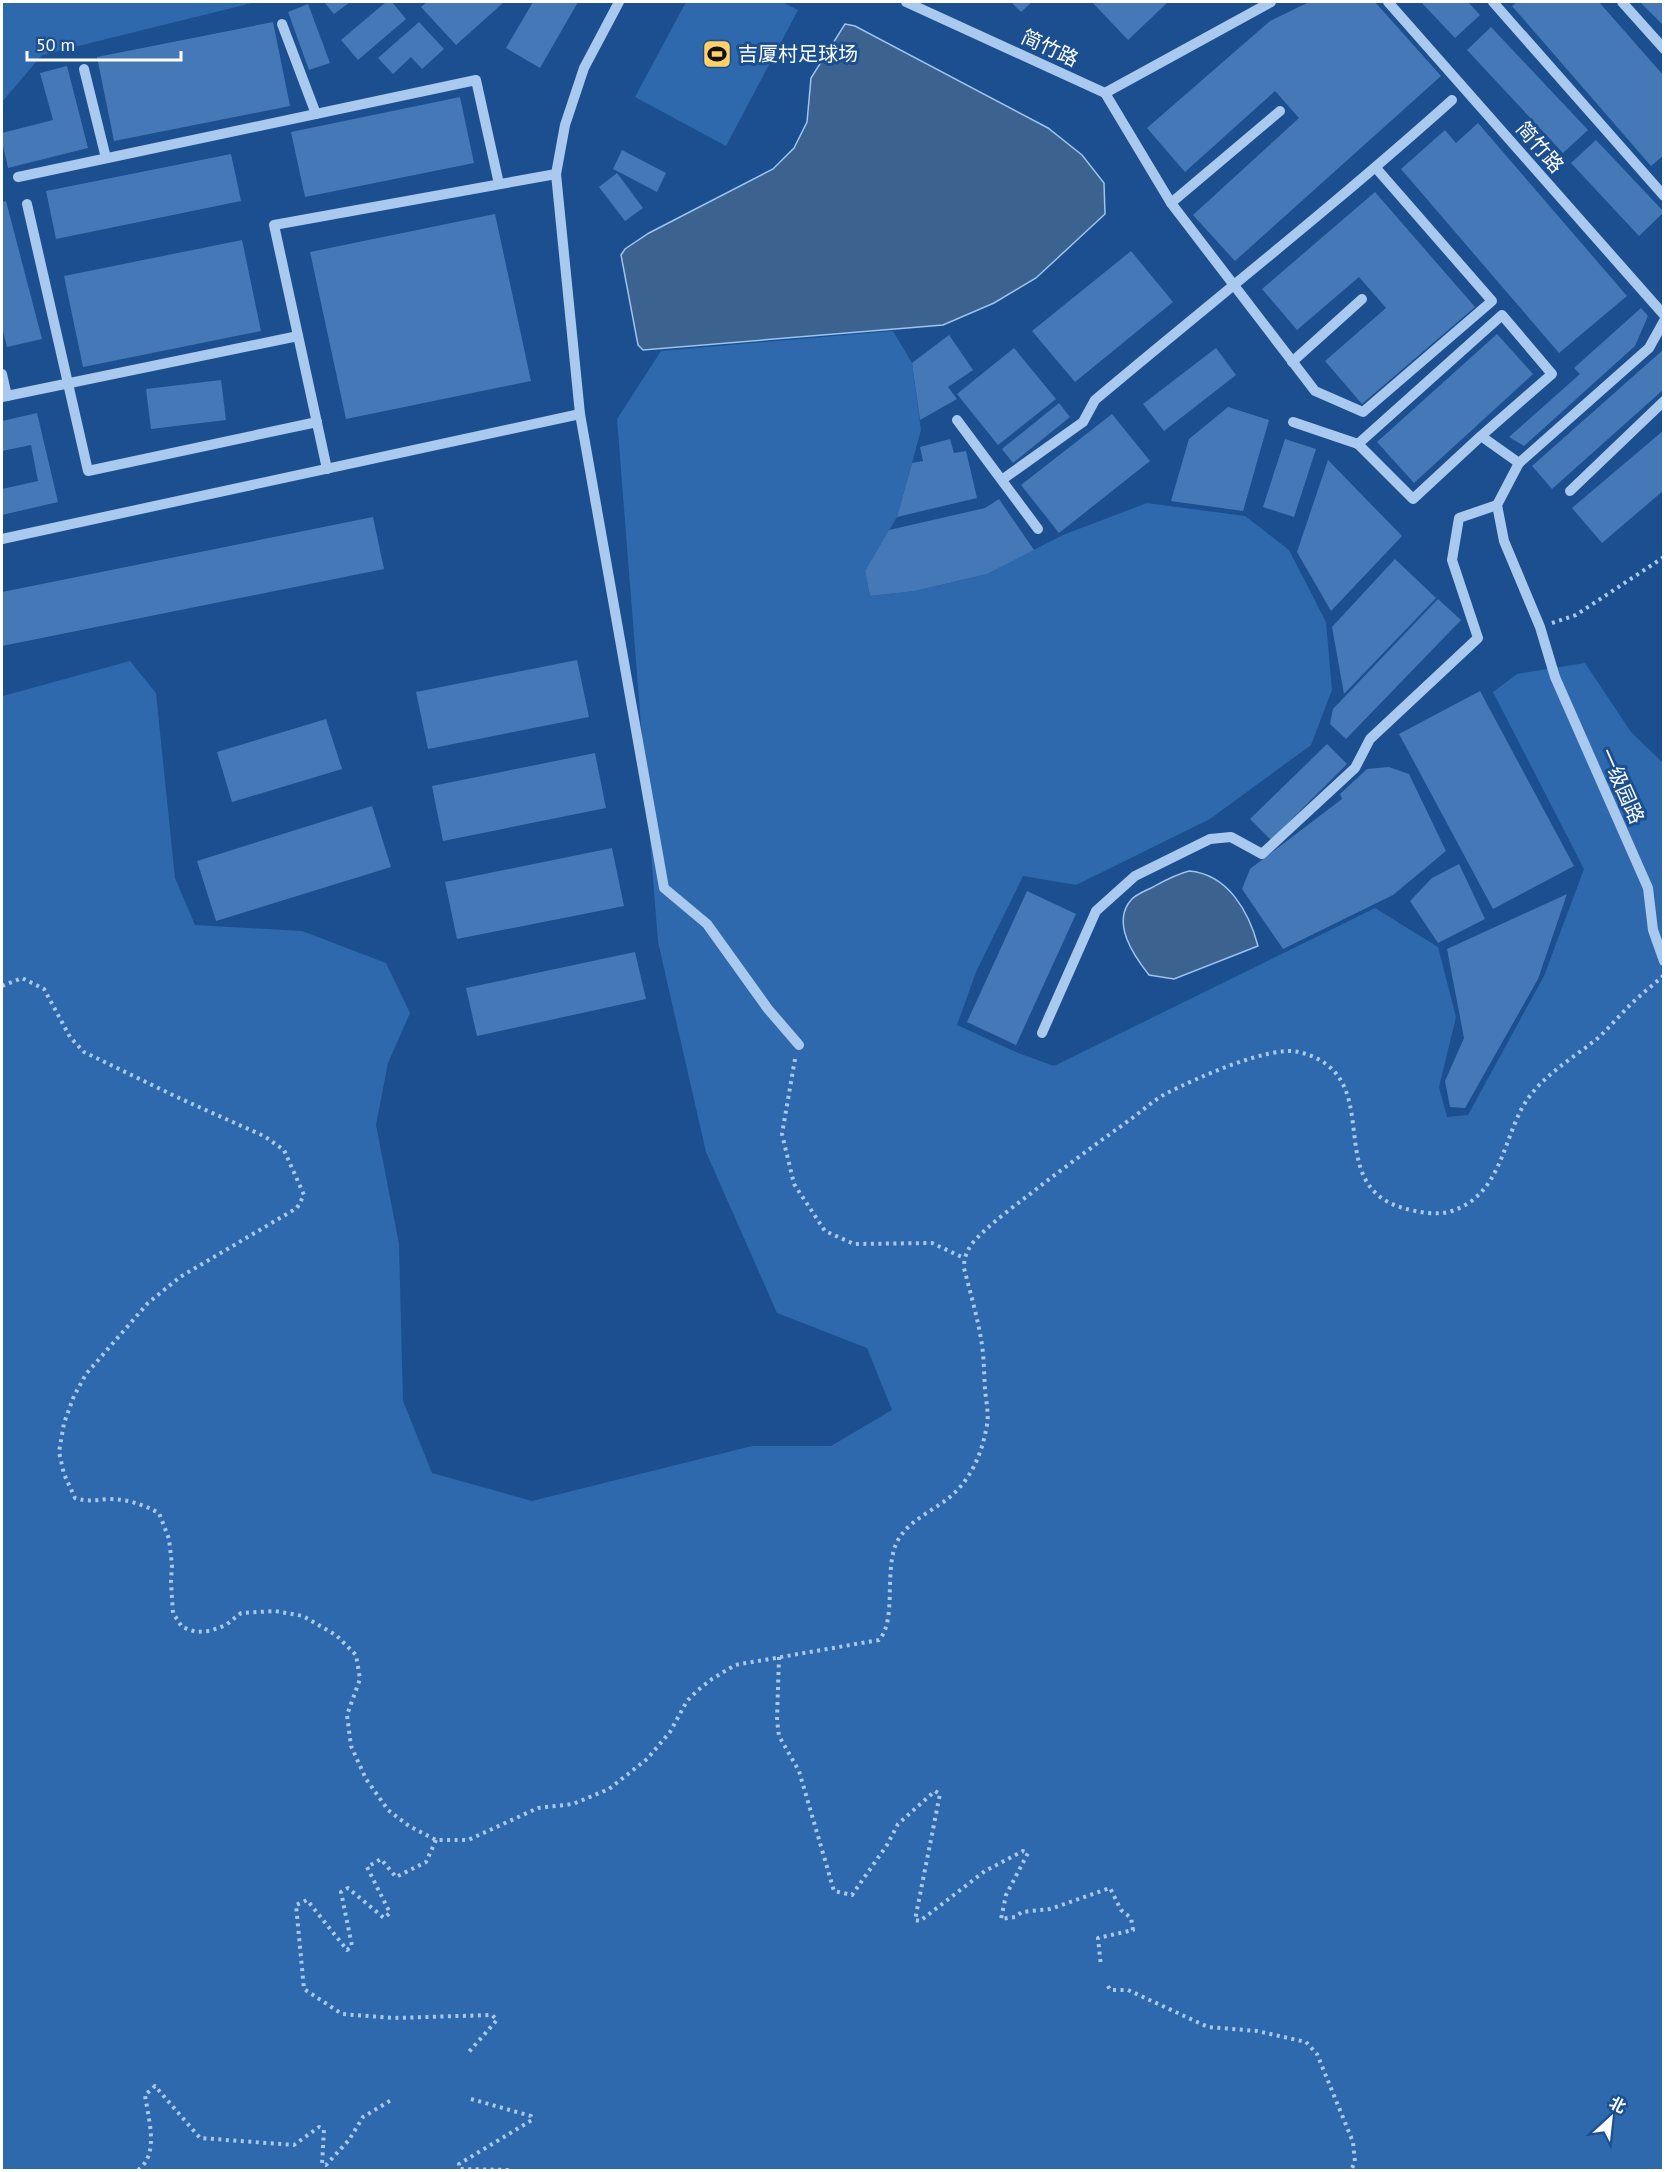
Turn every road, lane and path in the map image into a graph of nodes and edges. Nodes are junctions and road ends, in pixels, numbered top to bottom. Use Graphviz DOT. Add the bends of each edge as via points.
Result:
graph roads {
  1 [pos="619,2"];
  2 [pos="906,2"];
  3 [pos="1271,2"];
  4 [pos="1388,2"];
  5 [pos="1493,2"];
  6 [pos="1622,2"];
  7 [pos="282,24"];
  8 [pos="1664,50"];
  9 [pos="84,69"];
  10 [pos="1105,93"];
  11 [pos="1452,100"];
  12 [pos="1280,111"];
  13 [pos="316,114"];
  14 [pos="106,158"];
  15 [pos="1376,168"];
  16 [pos="556,174"];
  17 [pos="18,177"];
  18 [pos="499,184"];
  19 [pos="1664,196"];
  20 [pos="1171,203"];
  21 [pos="27,204"];
  22 [pos="1233,284"];
  23 [pos="1362,299"];
  24 [pos="1664,315"];
  25 [pos="1664,321"];
  26 [pos="298,336"];
  27 [pos="1292,362"];
  28 [pos="2,374"];
  29 [pos="69,383"];
  30 [pos="4,397"];
  31 [pos="1664,401"];
  32 [pos="580,414"];
  33 [pos="957,420"];
  34 [pos="317,422"];
  35 [pos="1293,422"];
  36 [pos="1481,436"];
  37 [pos="1358,444"];
  38 [pos="1519,463"];
  39 [pos="327,468"];
  40 [pos="1003,479"];
  41 [pos="1570,491"];
  42 [pos="1497,505"];
  43 [pos="1038,529"];
  44 [pos="2,539"];
  45 [pos="1664,557"];
  46 [pos="1540,627"];
  47 [pos="1664,961"];
  48 [pos="1664,976"];
  49 [pos="2,986"];
  50 [pos="1042,1033"];
  51 [pos="798,1045"];
  52 [pos="964,1257"];
  53 [pos="779,1657"];
  54 [pos="436,1840"];
  55 [pos="1101,1966"];
  56 [pos="1108,1986"];
  57 [pos="467,2054"];
  58 [pos="393,2099"];
  59 [pos="471,2099"];
  60 [pos="138,2170"];
  61 [pos="510,2170"];
  62 [pos="1351,2170"];
  1 -- 16 [label="street" via="584,68 565,125"];
  2 -- 10 [label="street, 简竹路"];
  3 -- 10 [label="street"];
  4 -- 24 [label="street, 简竹路"];
  5 -- 19 [label="street"];
  6 -- 8 [label="street"];
  7 -- 13 [label="street"];
  9 -- 14 [label="street"];
  10 -- 20 [label="street"];
  11 -- 15 [label="street"];
  12 -- 20 [label="street"];
  13 -- 14 [label="street"];
  13 -- 18 [label="street" via="476,80"];
  14 -- 17 [label="street"];
  15 -- 22 [label="street"];
  15 -- 27 [label="street" via="1492,301 1363,412 1315,392"];
  16 -- 18 [label="street"];
  16 -- 32 [label="street"];
  18 -- 26 [label="street" via="274,225"];
  20 -- 22 [label="street"];
  21 -- 29 [label="street"];
  22 -- 27 [label="street"];
  22 -- 40 [label="street" via="1095,400 1083,422"];
  23 -- 27 [label="street"];
  25 -- 38 [label="street" via="1649,348"];
  26 -- 29 [label="street"];
  26 -- 34 [label="street"];
  28 -- 30 [label="street"];
  29 -- 30 [label="street"];
  29 -- 34 [label="street" via="88,471"];
  31 -- 41 [label="street"];
  32 -- 39 [label="street"];
  32 -- 51 [label="street" via="664,888 707,924"];
  33 -- 40 [label="street"];
  34 -- 39 [label="street"];
  35 -- 37 [label="street"];
  36 -- 37 [label="street" via="1413,499"];
  36 -- 37 [label="street" via="1552,374 1502,315"];
  36 -- 38 [label="street"];
  38 -- 42 [label="street"];
  39 -- 44 [label="street"];
  40 -- 43 [label="street"];
  42 -- 46 [label="street, 一级园路" via="1504,541"];
  42 -- 50 [label="street" via="1459,518 1452,560 1478,638 1370,739 1354,768 1262,854 1231,837 1210,839 1135,876 1096,911"];
  45 -- 46 [label="path" via="1576,615"];
  46 -- 47 [label="street, 一级园路" via="1555,677 1648,888 1653,930"];
  48 -- 52 [label="path" via="1538,1086 1523,1108 1488,1186 1450,1211 1418,1212 1393,1205 1371,1191 1354,1145 1352,1106 1338,1076 1328,1066 1298,1052 1278,1052 1229,1066 1165,1094 1023,1200 982,1234"];
  49 -- 54 [label="path" via="22,978 44,989 70,1038 84,1052 264,1136 284,1150 304,1195 302,1202 180,1277 148,1303 86,1374 64,1423 59,1452 75,1498 87,1502 123,1500 159,1512 169,1539 173,1613 182,1627 210,1631 241,1613 275,1611 303,1616 336,1635 356,1655 360,1679 347,1715 351,1746 366,1779 388,1810"];
  51 -- 52 [label="path" via="782,1134 794,1184 825,1231 854,1244 932,1243"];
  52 -- 53 [label="path" via="982,1340 988,1424 976,1464 959,1488 910,1524 898,1541 889,1576 889,1622 879,1640"];
  53 -- 54 [label="path" via="735,1665 712,1678 687,1701 647,1759 609,1789 573,1804 538,1808 468,1840"];
  53 -- 55 [label="path" via="778,1736 799,1771 834,1891 852,1895 898,1824 935,1791 940,1794 915,1920 920,1921 985,1871 1023,1851 1028,1853 1006,1895 1001,1919 1050,1909 1110,1888 1121,1910 1131,1918 1133,1930 1098,1938"];
  54 -- 57 [label="path" via="426,1862 396,1877 381,1859 368,1867 390,1913 384,1918 348,1888 341,1892 352,1946 347,1950 307,1900 296,1905 304,1989 342,2014 394,2018 492,2015 497,2020"];
  56 -- 62 [label="path" via="1110,1990 1128,1990 1208,2027 1257,2031 1306,2042 1317,2054 1353,2142 1355,2162"];
  58 -- 60 [label="path" via="363,2117 326,2165 322,2164 324,2130 319,2127 294,2145 200,2138 155,2086 145,2095 151,2147"];
  59 -- 61 [label="path" via="531,2116 532,2120 459,2164 460,2169"];
}
